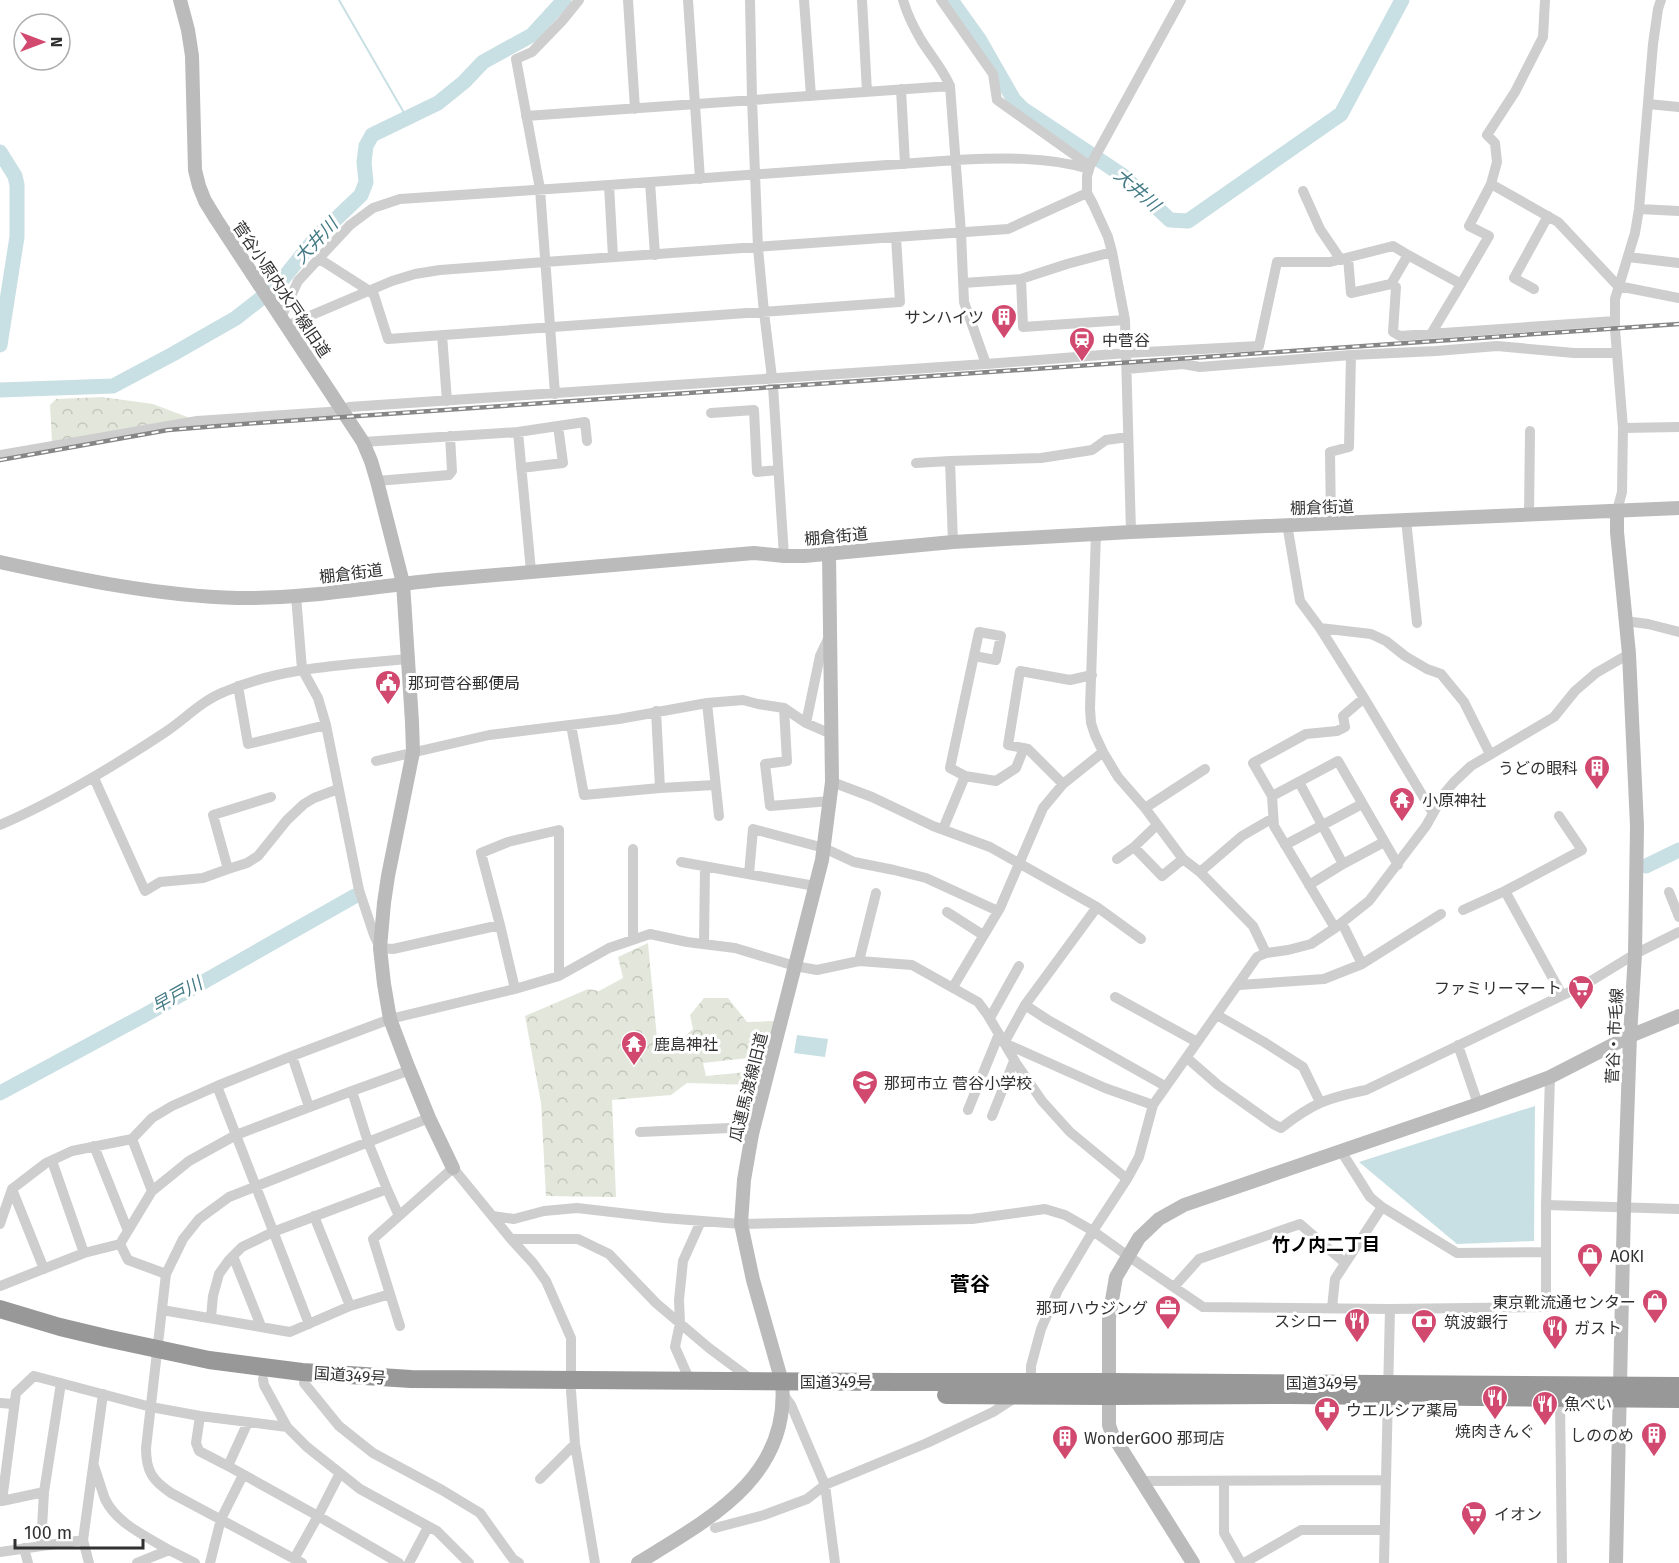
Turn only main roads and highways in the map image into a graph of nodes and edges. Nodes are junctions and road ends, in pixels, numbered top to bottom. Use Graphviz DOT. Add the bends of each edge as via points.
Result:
graph roads {
  1 [pos="0,1309"];
  2 [pos="0,1321"];
  3 [pos="157,1356"];
  4 [pos="571,1386"];
  5 [pos="1679,1386"];
  6 [pos="783,1388"];
  7 [pos="1109,1389"];
  8 [pos="1387,1390"];
  9 [pos="1620,1393"];
  10 [pos="1679,1399"];
  1 -- 3 [label="highway, 国道349号"];
  2 -- 3 [label="highway, 国道349号" via="57,1338"];
  3 -- 4 [label="highway, 国道349号" via="347,1376"];
  3 -- 4 [label="highway, 国道349号" via="263,1379 303,1383 414,1390"];
  4 -- 6 [label="highway, 国道349号"];
  4 -- 6 [label="highway, 国道349号" via="690,1381 754,1382"];
  5 -- 9 [label="highway, 国道349号"];
  6 -- 7 [label="highway, 国道349号" via="1019,1395"];
  6 -- 7 [label="highway, 国道349号" via="1031,1381"];
  7 -- 8 [label="highway, 国道349号" via="1290,1395"];
  8 -- 9 [label="highway, 国道349号"];
  8 -- 9 [label="highway, 国道349号" via="1560,1398"];
  9 -- 10 [label="highway, 国道349号"];
}
